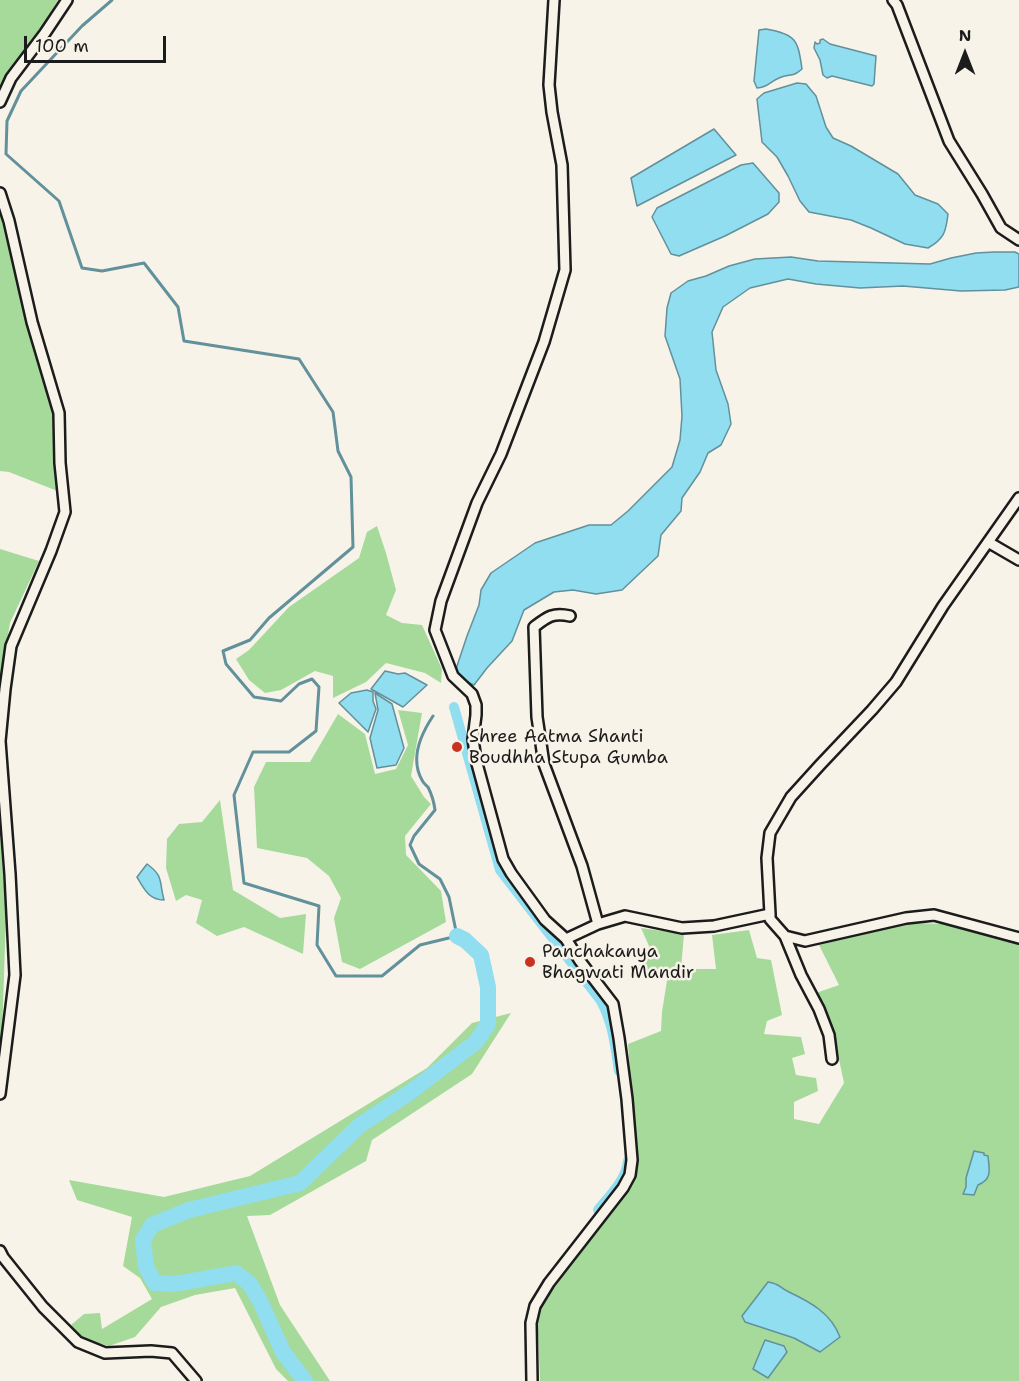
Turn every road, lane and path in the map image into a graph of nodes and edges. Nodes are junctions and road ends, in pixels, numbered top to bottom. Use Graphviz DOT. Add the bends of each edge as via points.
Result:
graph roads {
  1 [pos="67,0"];
  2 [pos="554,0"];
  3 [pos="893,0"];
  4 [pos="0,102"];
  5 [pos="0,193"];
  6 [pos="1018,239"];
  7 [pos="1019,498"];
  8 [pos="988,543"];
  9 [pos="1019,560"];
  10 [pos="570,616"];
  11 [pos="770,914"];
  12 [pos="598,924"];
  13 [pos="785,936"];
  14 [pos="1019,938"];
  15 [pos="566,939"];
  16 [pos="832,1059"];
  17 [pos="0,1094"];
  18 [pos="0,1251"];
  19 [pos="196,1381"];
  20 [pos="532,1381"];
  1 -- 4 [label="street" via="11,78"];
  2 -- 15 [label="street" via="549,85 562,165 565,270 544,342 501,454 477,504 441,601 435,630 453,676 472,694 476,705 476,760 503,859 545,920"];
  3 -- 6 [label="street" via="949,141 1001,228"];
  5 -- 17 [label="street" via="59,413 65,512 11,646 5,689 0,741 15,975"];
  7 -- 8 [label="street"];
  8 -- 9 [label="street"];
  8 -- 11 [label="street" via="896,682 791,797 770,832 766,858"];
  10 -- 12 [label="street" via="553,614 534,627 537,717 544,764 582,866"];
  11 -- 12 [label="street" via="714,926 682,928 624,916"];
  11 -- 13 [label="street"];
  12 -- 15 [label="street"];
  13 -- 14 [label="street" via="805,941 933,915"];
  13 -- 16 [label="street" via="829,1035"];
  15 -- 20 [label="street" via="613,1004 633,1161 623,1188 535,1305 531,1323"];
  18 -- 19 [label="street" via="43,1307 78,1342 105,1353 172,1353"];
}
